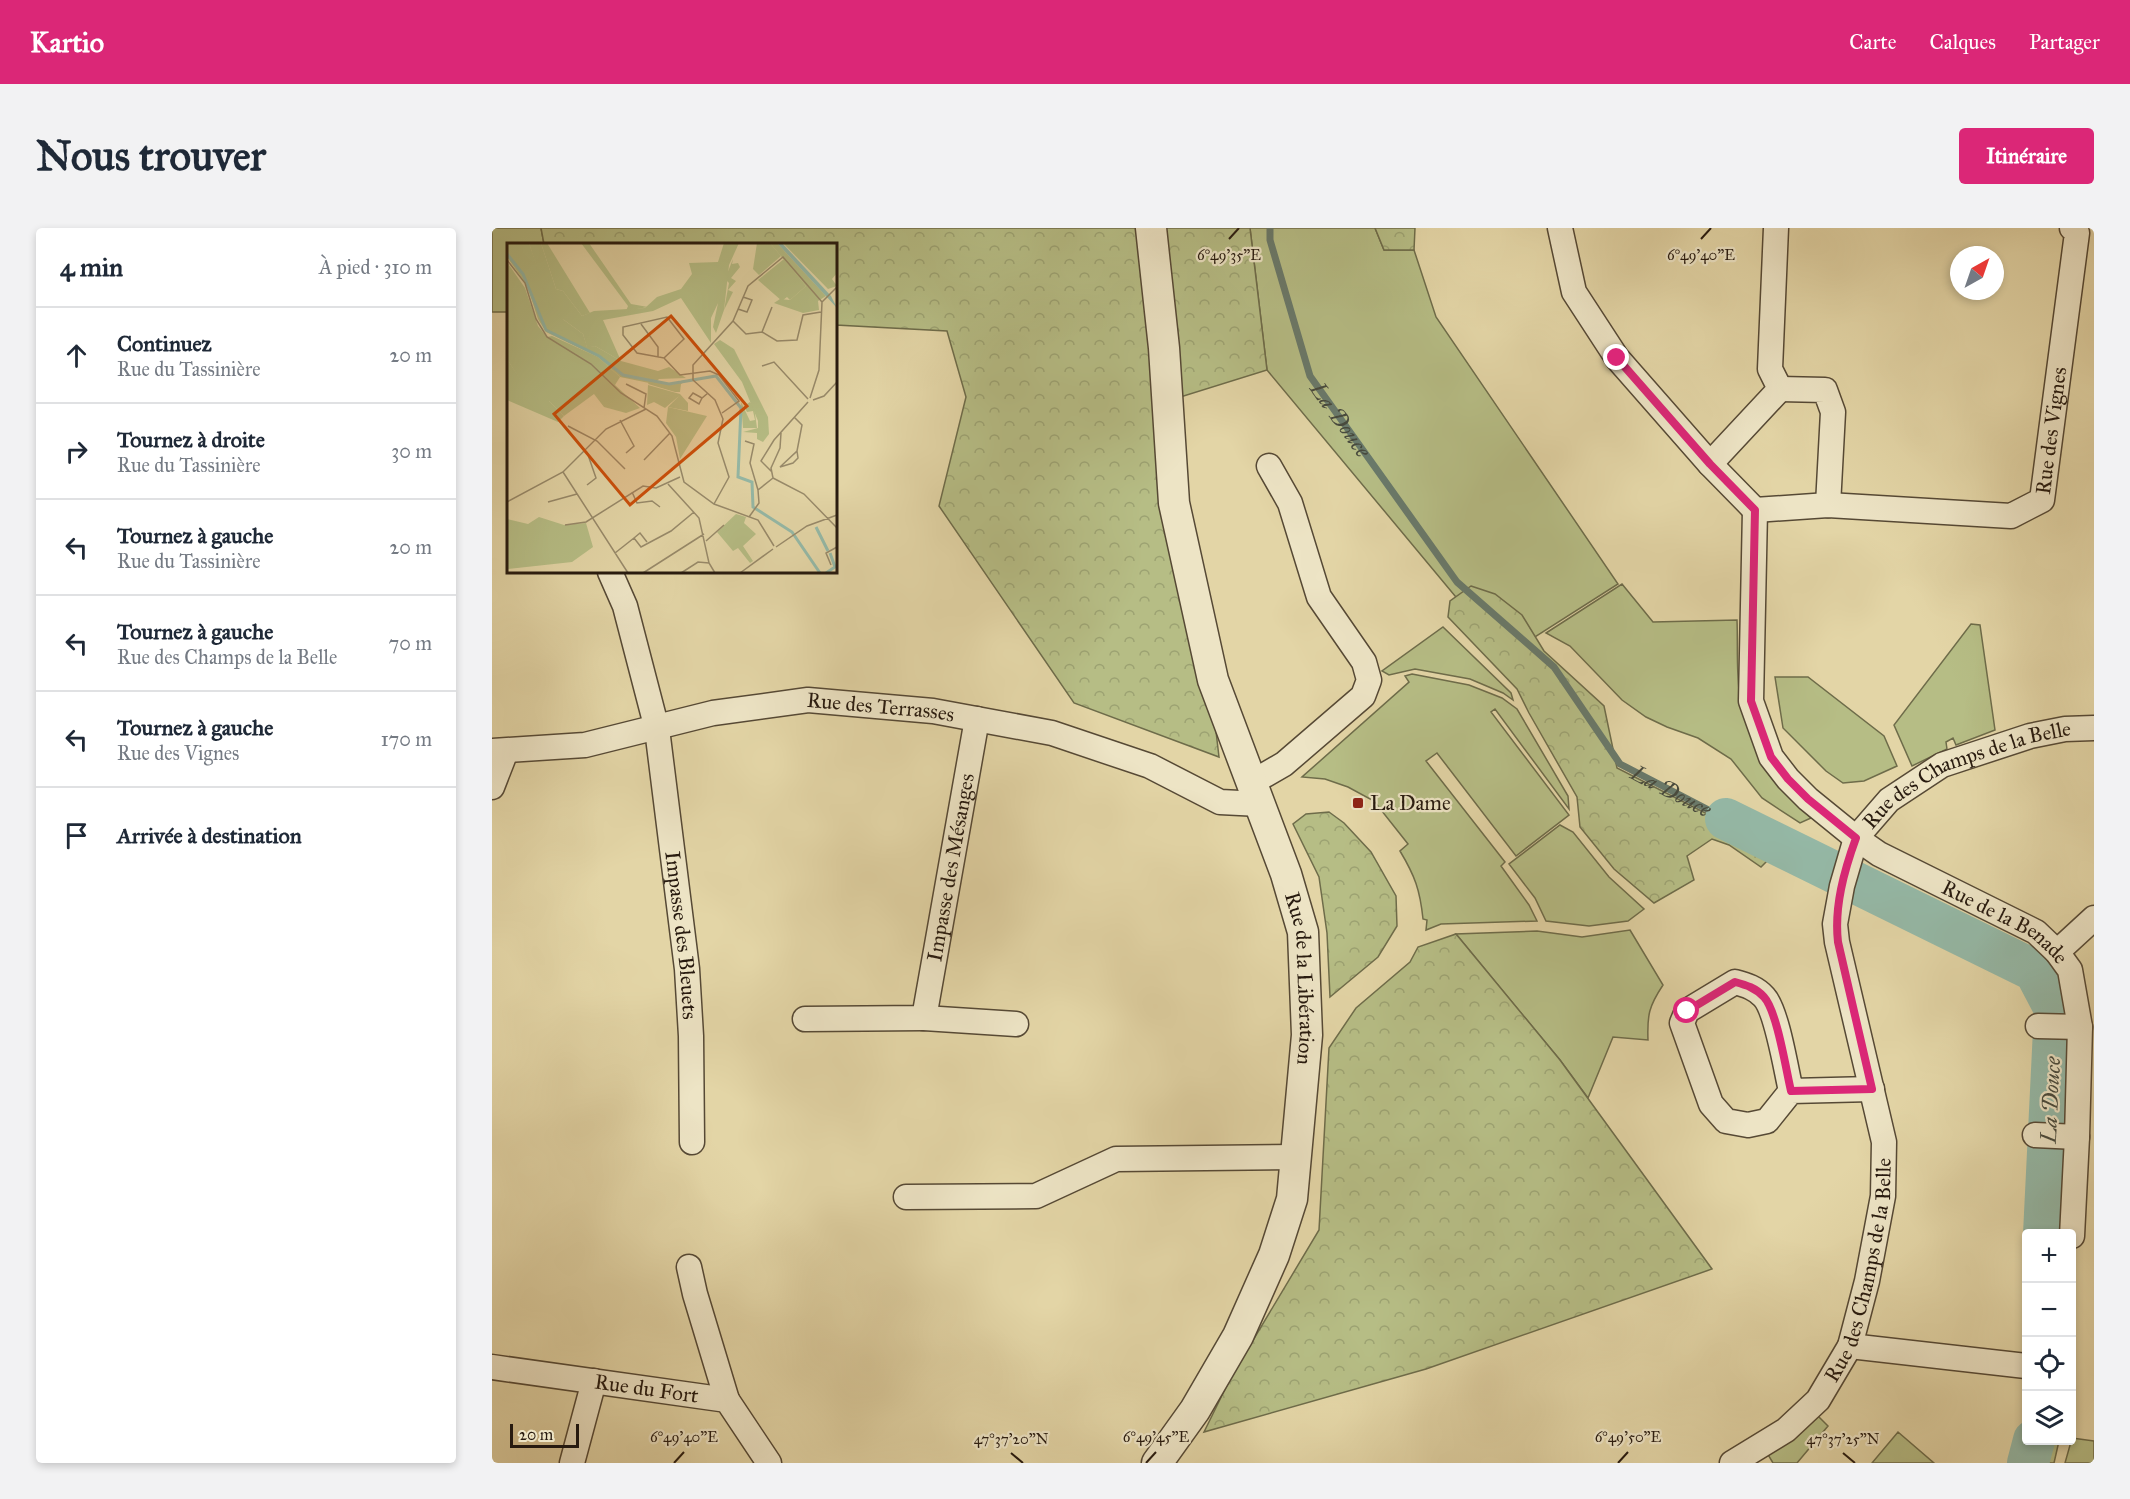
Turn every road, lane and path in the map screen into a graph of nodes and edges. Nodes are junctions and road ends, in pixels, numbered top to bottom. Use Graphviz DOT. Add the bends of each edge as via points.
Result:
graph roads {
  1 [pos="1151,228"];
  2 [pos="1560,228"];
  3 [pos="1776,228"];
  4 [pos="2080,244"];
  5 [pos="1780,388"];
  6 [pos="1710,464"];
  7 [pos="1269,466"];
  8 [pos="1828,505"];
  9 [pos="1755,510"];
  10 [pos="610,573"];
  11 [pos="978,719"];
  12 [pos="2094,728"];
  13 [pos="657,729"];
  14 [pos="499,751"];
  15 [pos="492,787"];
  16 [pos="1256,794"];
  17 [pos="1856,838"];
  18 [pos="2094,918"];
  19 [pos="2057,952"];
  20 [pos="805,1018"];
  21 [pos="924,1018"];
  22 [pos="1016,1024"];
  23 [pos="2038,1026"];
  24 [pos="2072,1027"];
  25 [pos="1872,1089"];
  26 [pos="1791,1091"];
  27 [pos="2035,1135"];
  28 [pos="2069,1136"];
  29 [pos="692,1142"];
  30 [pos="1297,1157"];
  31 [pos="906,1197"];
  32 [pos="2072,1229"];
  33 [pos="689,1267"];
  34 [pos="1851,1346"];
  35 [pos="2022,1366"];
  36 [pos="492,1367"];
  37 [pos="594,1380"];
  38 [pos="727,1400"];
  39 [pos="572,1463"];
  40 [pos="769,1463"];
  41 [pos="1157,1463"];
  42 [pos="1732,1463"];
  1 -- 16 [label="street, Rue de la Libération" via="1174,503 1213,680"];
  2 -- 6 [label="street" via="1574,292 1617,358"];
  3 -- 5 [label="street" via="1770,369"];
  4 -- 8 [label="street, Rue des Vignes" via="2042,500 2011,516"];
  5 -- 6 [label="street"];
  5 -- 8 [label="street" via="1825,390 1833,412"];
  6 -- 9 [label="street"];
  7 -- 16 [label="street" via="1290,503 1319,597 1364,662 1369,680 1363,696 1284,764"];
  8 -- 9 [label="street, Rue des Vignes"];
  9 -- 17 [label="street" via="1751,701 1771,757 1808,799"];
  10 -- 13 [label="street, Impasse des Bleuets" via="625,606"];
  11 -- 13 [label="street, Rue des Terrasses" via="808,700 713,713"];
  11 -- 16 [label="street, Rue des Terrasses" via="1052,733 1139,762 1220,802"];
  11 -- 21 [label="street, Impasse des Mésanges"];
  12 -- 17 [label="street, Rue des Champs de la Belle" via="2030,736 1942,765 1889,800"];
  13 -- 14 [label="street, Rue des Terrasses" via="585,745"];
  13 -- 29 [label="street, Impasse des Bleuets" via="687,969"];
  14 -- 15 [label="street"];
  16 -- 30 [label="street, Rue de la Libération" via="1303,932 1307,1035"];
  17 -- 19 [label="street, Rue de la Benade" via="1879,854 2036,932"];
  17 -- 25 [label="street, Rue des Champs de la Belle" via="1836,924"];
  18 -- 19 [label="street"];
  19 -- 24 [label="street, Rue de la Benade" via="2070,970"];
  20 -- 21 [label="street"];
  21 -- 22 [label="street"];
  23 -- 24 [label="street"];
  24 -- 28 [label="street, Rue de la Benade"];
  25 -- 26 [label="street"];
  25 -- 34 [label="street, Rue des Champs de la Belle" via="1884,1142 1883,1196"];
  26 -- 26 [label="street" via="1774,1021 1765,998 1752,987 1735,982 1687,1011 1682,1023 1685,1033 1711,1104 1726,1120 1748,1125 1767,1121"];
  27 -- 28 [label="street"];
  28 -- 32 [label="street, Rue de la Benade"];
  30 -- 31 [label="street" via="1116,1159 1036,1196"];
  30 -- 41 [label="street, Rue de la Libération" via="1292,1199 1274,1255 1238,1336 1195,1410"];
  33 -- 38 [label="street"];
  34 -- 35 [label="street"];
  34 -- 42 [label="street, Rue des Champs de la Belle" via="1818,1400 1786,1430"];
  36 -- 37 [label="street, Rue du Fort"];
  37 -- 38 [label="street, Rue du Fort"];
  37 -- 39 [label="street"];
  38 -- 40 [label="street, Rue du Fort"];
}
